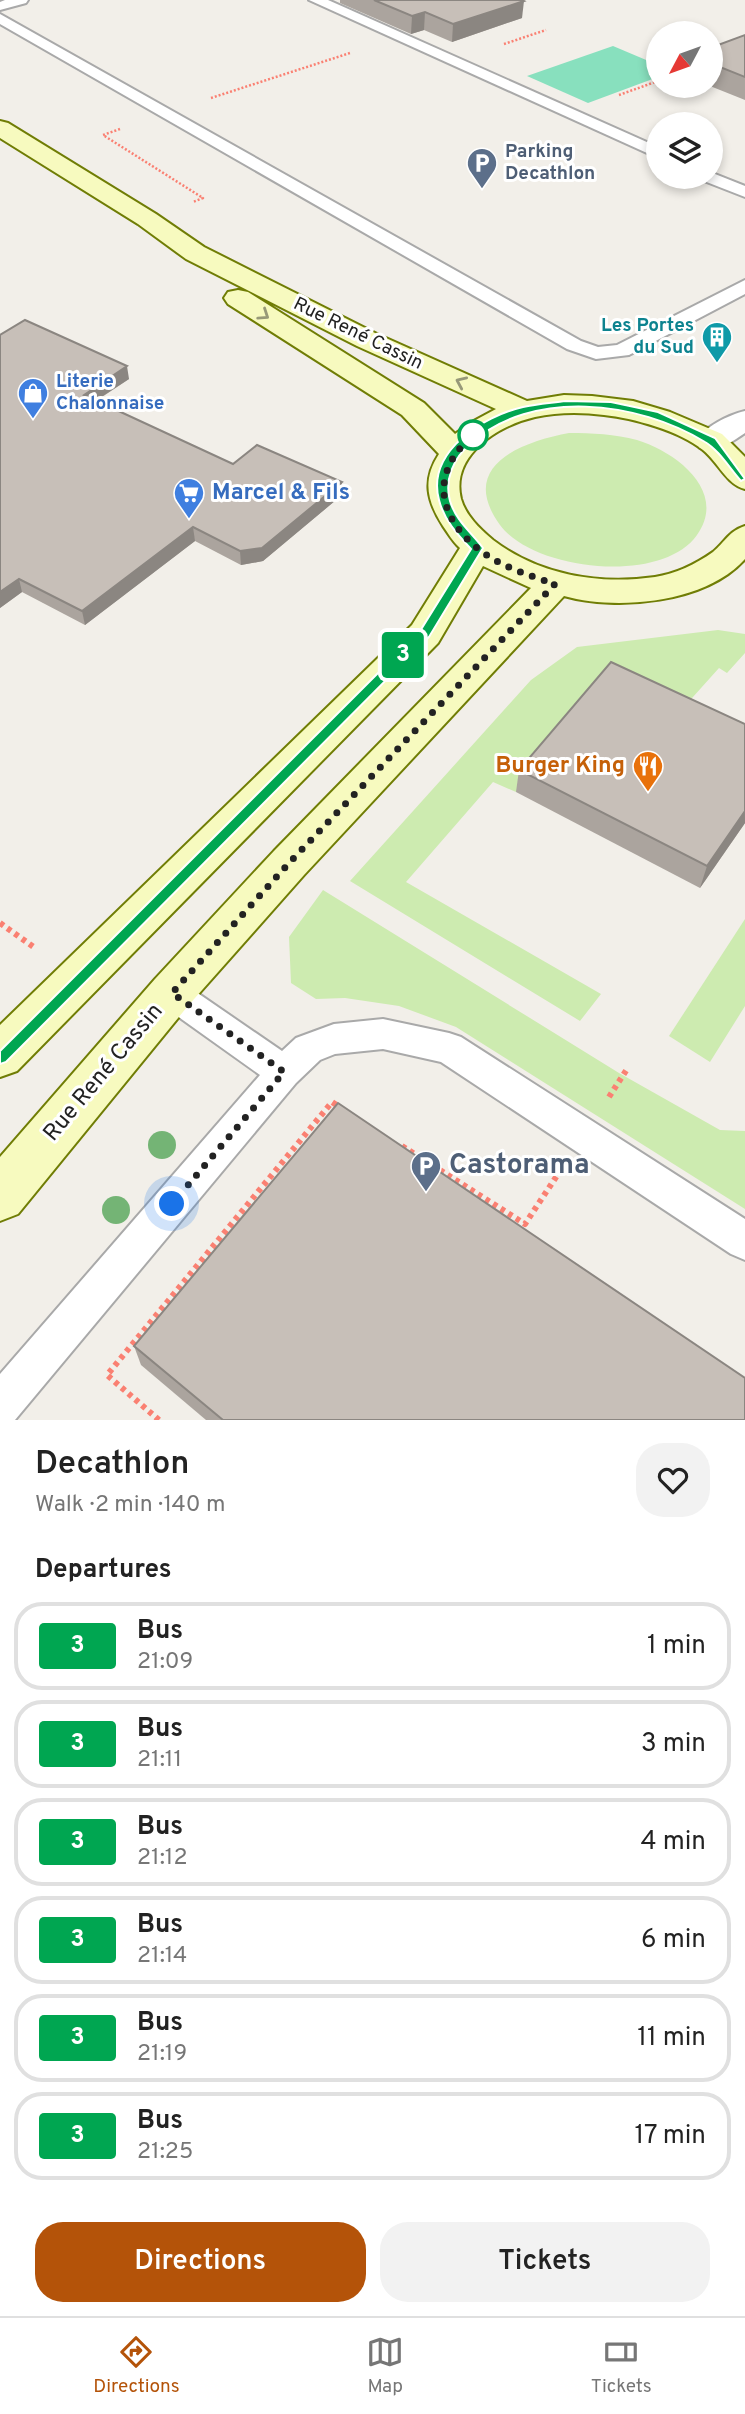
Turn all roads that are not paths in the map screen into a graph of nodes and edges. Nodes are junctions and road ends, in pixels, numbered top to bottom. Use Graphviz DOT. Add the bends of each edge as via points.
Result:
graph roads {
  1 [pos="21,0"];
  2 [pos="316,0"];
  3 [pos="0,6"];
  4 [pos="0,18"];
  5 [pos="0,128"];
  6 [pos="646,148"];
  7 [pos="723,183"];
  8 [pos="745,192"];
  9 [pos="195,253"];
  10 [pos="745,286"];
  11 [pos="523,410"];
  12 [pos="745,420"];
  13 [pos="711,441"];
  14 [pos="454,451"];
  15 [pos="745,479"];
  16 [pos="477,548"];
  17 [pos="738,556"];
  18 [pos="555,584"];
  19 [pos="172,993"];
  20 [pos="0,1056"];
  21 [pos="284,1072"];
  22 [pos="0,1196"];
  23 [pos="745,1241"];
  24 [pos="0,1406"];
  1 -- 3 [label="lane"];
  2 -- 6 [label="lane"];
  4 -- 10 [label="lane" via="542,327 597,353 622,351"];
  5 -- 9 [label="main road, Rue René Cassin"];
  7 -- 8 [label="lane"];
  11 -- 9 [label="main road, Rue René Cassin, one-way" via="367,340"];
  9 -- 14 [label="main road, Rue René Cassin, one-way" via="239,299 412,409"];
  11 -- 13 [label="main road" via="566,404 611,405 654,415"];
  11 -- 14 [label="main road" via="482,426"];
  12 -- 13 [label="street"];
  13 -- 15 [label="main road"];
  14 -- 16 [label="main road" via="444,474 444,499 455,524"];
  16 -- 18 [label="main road" via="512,569"];
  16 -- 20 [label="main road" via="425,634"];
  17 -- 18 [label="main road" via="690,579 648,590 602,591"];
  18 -- 19 [label="main road, Rue René Cassin"];
  19 -- 21 [label="lane"];
  19 -- 22 [label="main road, Rue René Cassin"];
  21 -- 23 [label="lane" via="308,1049 326,1042 383,1034 449,1048"];
  21 -- 24 [label="lane"];
}
